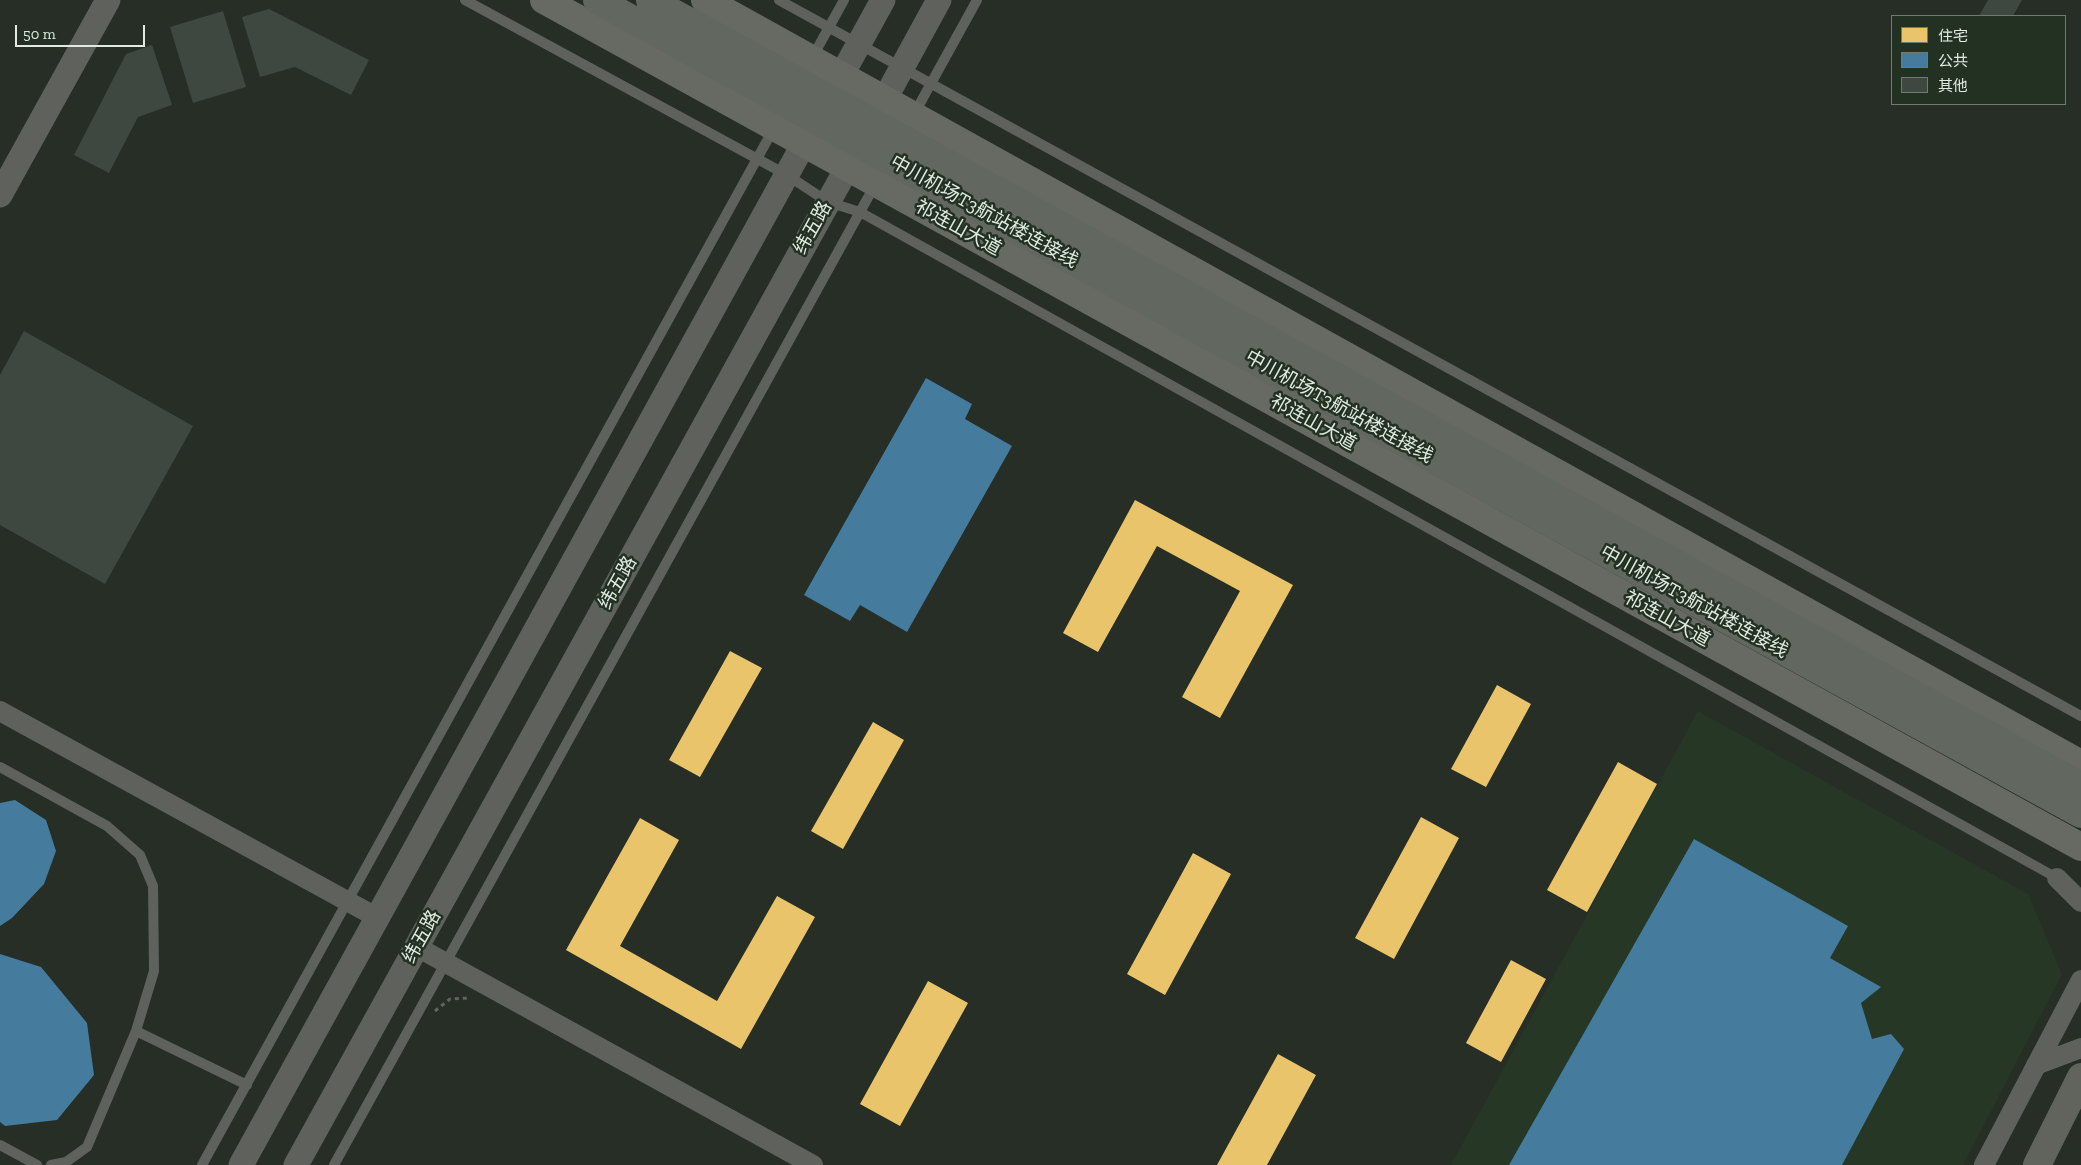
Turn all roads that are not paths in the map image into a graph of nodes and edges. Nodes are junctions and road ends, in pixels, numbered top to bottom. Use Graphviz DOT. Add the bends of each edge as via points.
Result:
graph roads {
  1 [pos="108,0"];
  2 [pos="465,0"];
  3 [pos="544,0"];
  4 [pos="597,0"];
  5 [pos="650,0"];
  6 [pos="705,0"];
  7 [pos="779,0"];
  8 [pos="844,0"];
  9 [pos="883,0"];
  10 [pos="939,0"];
  11 [pos="977,0"];
  12 [pos="829,28"];
  13 [pos="859,44"];
  14 [pos="807,67"];
  15 [pos="902,68"];
  16 [pos="842,74"];
  17 [pos="931,84"];
  18 [pos="885,98"];
  19 [pos="779,118"];
  20 [pos="909,123"];
  21 [pos="804,143"];
  22 [pos="757,158"];
  23 [pos="847,167"];
  24 [pos="787,174"];
  25 [pos="881,174"];
  26 [pos="0,195"];
  27 [pos="828,202"];
  28 [pos="860,212"];
  29 [pos="0,711"];
  30 [pos="2081,716"];
  31 [pos="2081,764"];
  32 [pos="0,767"];
  33 [pos="2081,786"];
  34 [pos="2081,814"];
  35 [pos="2081,847"];
  36 [pos="2057,878"];
  37 [pos="348,902"];
  38 [pos="2081,902"];
  39 [pos="378,918"];
  40 [pos="417,947"];
  41 [pos="447,963"];
  42 [pos="2081,980"];
  43 [pos="136,1031"];
  44 [pos="2081,1048"];
  45 [pos="2036,1065"];
  46 [pos="2081,1077"];
  47 [pos="247,1085"];
  48 [pos="0,1145"];
  49 [pos="37,1165"];
  50 [pos="52,1165"];
  51 [pos="202,1165"];
  52 [pos="241,1165"];
  53 [pos="296,1165"];
  54 [pos="334,1165"];
  55 [pos="813,1165"];
  56 [pos="1984,1165"];
  57 [pos="2037,1165"];
  1 -- 26 [label="street"];
  2 -- 22 [label="lane"];
  3 -- 19 [label="main road, 祁连山大道"];
  4 -- 34 [label="highway, 中川机场T3航站楼连接线, bridge"];
  5 -- 33 [label="highway, 中川机场T3航站楼连接线, bridge"];
  6 -- 14 [label="main road"];
  7 -- 12 [label="lane"];
  8 -- 12 [label="lane"];
  9 -- 13 [label="street"];
  10 -- 15 [label="street, 纬五路"];
  11 -- 17 [label="lane"];
  12 -- 13 [label="lane"];
  12 -- 14 [label="lane"];
  13 -- 15 [label="lane"];
  13 -- 16 [label="street"];
  14 -- 16 [label="main road"];
  14 -- 19 [label="lane"];
  15 -- 17 [label="lane"];
  15 -- 18 [label="street, 纬五路"];
  16 -- 18 [label="main road"];
  16 -- 21 [label="street"];
  17 -- 20 [label="lane"];
  17 -- 30 [label="lane"];
  18 -- 20 [label="main road"];
  18 -- 23 [label="street, 纬五路"];
  19 -- 21 [label="main road, 祁连山大道"];
  19 -- 22 [label="lane"];
  20 -- 25 [label="lane"];
  20 -- 31 [label="main road"];
  21 -- 23 [label="main road, 祁连山大道"];
  21 -- 24 [label="street"];
  22 -- 24 [label="lane"];
  22 -- 37 [label="lane"];
  23 -- 25 [label="main road, 祁连山大道"];
  23 -- 27 [label="street, 纬五路"];
  24 -- 27 [label="lane"];
  24 -- 39 [label="street"];
  25 -- 28 [label="lane"];
  25 -- 35 [label="main road, 祁连山大道"];
  27 -- 28 [label="lane"];
  27 -- 40 [label="street, 纬五路"];
  28 -- 36 [label="lane"];
  28 -- 41 [label="lane"];
  29 -- 37 [label="street"];
  32 -- 43 [label="lane" via="107,826 140,855 153,886 154,970"];
  36 -- 38 [label="street"];
  37 -- 39 [label="street"];
  37 -- 47 [label="lane"];
  39 -- 52 [label="street"];
  40 -- 41 [label="street"];
  40 -- 53 [label="street, 纬五路"];
  41 -- 54 [label="lane"];
  41 -- 55 [label="street"];
  42 -- 45 [label="street"];
  43 -- 47 [label="lane"];
  43 -- 50 [label="lane" via="87,1147 66,1162"];
  44 -- 45 [label="street"];
  45 -- 56 [label="street"];
  46 -- 57 [label="main road"];
  47 -- 51 [label="lane"];
  48 -- 49 [label="lane"];
}
